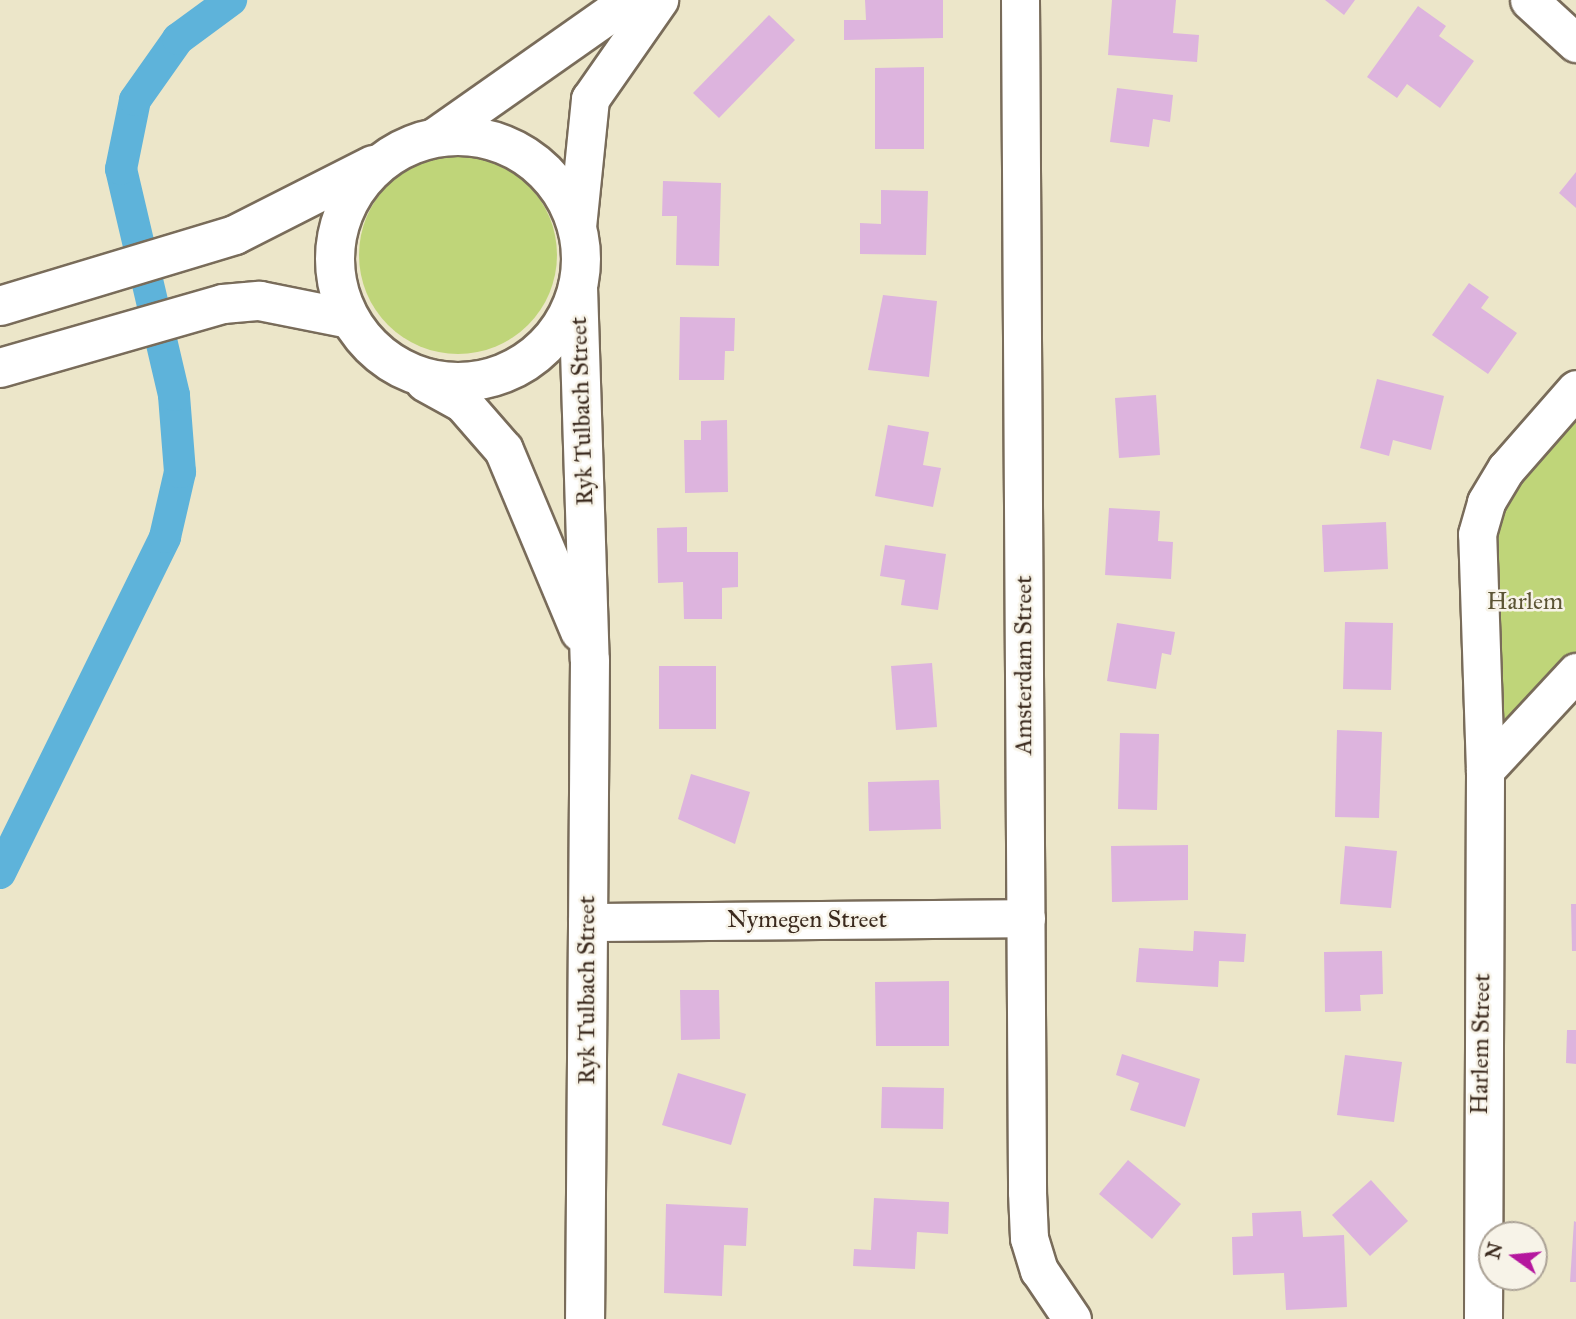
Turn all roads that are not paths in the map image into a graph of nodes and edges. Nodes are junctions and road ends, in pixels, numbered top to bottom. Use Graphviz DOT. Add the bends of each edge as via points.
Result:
graph roads {
  1 [pos="629,0"];
  2 [pos="659,0"];
  3 [pos="1020,0"];
  4 [pos="1529,0"];
  5 [pos="1576,43"];
  6 [pos="434,137"];
  7 [pos="389,156"];
  8 [pos="577,227"];
  9 [pos="578,287"];
  10 [pos="0,306"];
  11 [pos="349,319"];
  12 [pos="0,368"];
  13 [pos="409,373"];
  14 [pos="1576,389"];
  15 [pos="590,660"];
  16 [pos="1576,671"];
  17 [pos="1485,770"];
  18 [pos="1026,918"];
  19 [pos="587,922"];
  20 [pos="585,1319"];
  21 [pos="1073,1319"];
  22 [pos="1483,1319"];
  1 -- 6 [label="street"];
  2 -- 8 [label="street" via="590,99"];
  3 -- 18 [label="street, Amsterdam Street"];
  4 -- 5 [label="street"];
  6 -- 7 [label="street"];
  6 -- 8 [label="street" via="480,137 524,153 558,185"];
  7 -- 10 [label="street" via="235,235"];
  7 -- 11 [label="street" via="356,188 338,230 335,276"];
  8 -- 9 [label="street"];
  9 -- 13 [label="street" via="554,335 532,358 494,378 451,383"];
  9 -- 15 [label="street, Ryk Tulbach Street"];
  11 -- 12 [label="street" via="260,301 223,304 126,336"];
  11 -- 13 [label="street" via="365,342"];
  13 -- 15 [label="street, Ryk Tulbach Street" via="463,403 504,450"];
  14 -- 17 [label="street, Harlem Street" via="1506,469 1486,502 1477,534"];
  15 -- 19 [label="street, Ryk Tulbach Street"];
  16 -- 17 [label="street"];
  17 -- 22 [label="street, Harlem Street"];
  18 -- 19 [label="street, Nymegen Street"];
  18 -- 21 [label="street, Amsterdam Street" via="1029,1238 1039,1270"];
  19 -- 20 [label="street, Ryk Tulbach Street"];
}
